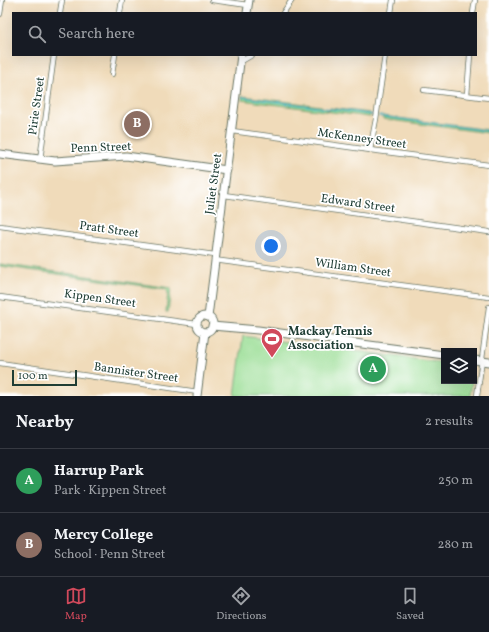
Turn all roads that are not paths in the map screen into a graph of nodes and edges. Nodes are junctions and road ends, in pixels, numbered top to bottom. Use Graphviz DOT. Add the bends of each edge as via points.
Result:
graph roads {
  1 [pos="2,0"];
  2 [pos="62,0"];
  3 [pos="122,0"];
  4 [pos="212,0"];
  5 [pos="292,0"];
  6 [pos="393,0"];
  7 [pos="475,0"];
  8 [pos="248,2"];
  9 [pos="60,12"];
  10 [pos="120,12"];
  11 [pos="247,12"];
  12 [pos="283,12"];
  13 [pos="391,12"];
  14 [pos="473,12"];
  15 [pos="0,14"];
  16 [pos="54,56"];
  17 [pos="115,56"];
  18 [pos="385,56"];
  19 [pos="470,56"];
  20 [pos="241,58"];
  21 [pos="112,74"];
  22 [pos="424,90"];
  23 [pos="467,95"];
  24 [pos="489,98"];
  25 [pos="232,131"];
  26 [pos="370,150"];
  27 [pos="0,154"];
  28 [pos="40,160"];
  29 [pos="489,165"];
  30 [pos="227,170"];
  31 [pos="224,195"];
  32 [pos="0,226"];
  33 [pos="489,232"];
  34 [pos="215,257"];
  35 [pos="0,297"];
  36 [pos="489,297"];
  37 [pos="489,307"];
  38 [pos="208,317"];
  39 [pos="197,324"];
  40 [pos="212,326"];
  41 [pos="205,332"];
  42 [pos="441,355"];
  43 [pos="485,361"];
  44 [pos="0,364"];
  45 [pos="197,394"];
  46 [pos="477,396"];
  1 -- 15 [label="street"];
  2 -- 9 [label="street"];
  3 -- 10 [label="street"];
  4 -- 8 [label="street"];
  5 -- 12 [label="street"];
  6 -- 13 [label="street"];
  7 -- 14 [label="street"];
  8 -- 11 [label="street"];
  16 -- 28 [label="street, Pirie Street"];
  17 -- 21 [label="street"];
  18 -- 26 [label="street"];
  19 -- 23 [label="street"];
  20 -- 25 [label="street, Juliet Street"];
  22 -- 23 [label="street"];
  23 -- 24 [label="street"];
  25 -- 26 [label="street, McKenney Street"];
  25 -- 30 [label="street, Juliet Street"];
  26 -- 29 [label="street, McKenney Street"];
  27 -- 28 [label="street, Penn Street"];
  28 -- 30 [label="street, Penn Street" via="126,156"];
  30 -- 31 [label="street, Juliet Street"];
  31 -- 33 [label="street, Edward Street"];
  31 -- 34 [label="street, Juliet Street"];
  32 -- 34 [label="street, Pratt Street"];
  34 -- 36 [label="street, William Street"];
  34 -- 38 [label="street, Juliet Street"];
  35 -- 39 [label="street, Kippen Street"];
  37 -- 43 [label="street"];
  38 -- 39 [label="street" via="201,317"];
  38 -- 40 [label="street"];
  39 -- 41 [label="street" via="198,328"];
  40 -- 41 [label="street"];
  40 -- 42 [label="street"];
  41 -- 45 [label="street"];
  43 -- 46 [label="street"];
  44 -- 45 [label="street, Bannister Street"];
}
